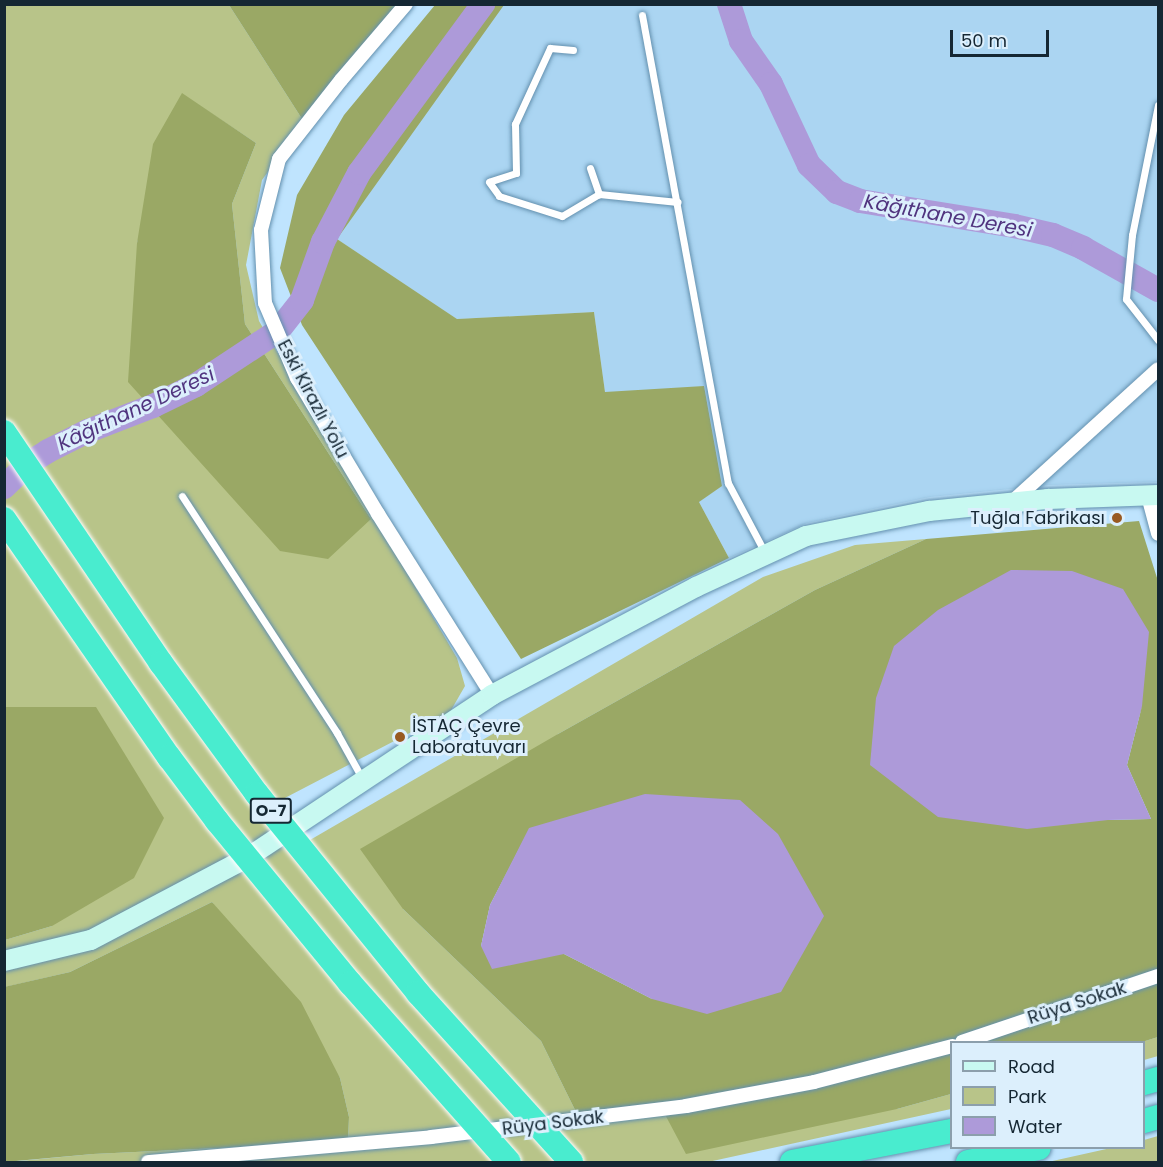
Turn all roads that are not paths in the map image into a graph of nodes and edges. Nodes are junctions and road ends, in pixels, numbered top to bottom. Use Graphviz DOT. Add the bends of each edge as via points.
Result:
graph roads {
  1 [pos="406,4"];
  2 [pos="642,15"];
  3 [pos="573,50"];
  4 [pos="1158,105"];
  5 [pos="590,168"];
  6 [pos="599,194"];
  7 [pos="678,202"];
  8 [pos="1158,340"];
  9 [pos="1158,369"];
  10 [pos="4,432"];
  11 [pos="1153,495"];
  12 [pos="182,496"];
  13 [pos="1012,502"];
  14 [pos="4,519"];
  15 [pos="1158,534"];
  16 [pos="765,553"];
  17 [pos="492,695"];
  18 [pos="363,781"];
  19 [pos="4,961"];
  20 [pos="1158,976"];
  21 [pos="965,1041"];
  22 [pos="950,1046"];
  23 [pos="950,1131"];
  24 [pos="1034,1149"];
  25 [pos="148,1162"];
  26 [pos="509,1162"];
  27 [pos="571,1162"];
  28 [pos="792,1162"];
  29 [pos="968,1162"];
  1 -- 17 [label="street, Eski Kirazlı Yolu" via="279,159 261,230 266,303 284,350 378,514"];
  2 -- 7 [label="lane"];
  3 -- 6 [label="lane" via="550,48 515,124 516,173 489,182 499,196 562,216"];
  4 -- 8 [label="lane" via="1132,235 1126,300"];
  5 -- 6 [label="lane"];
  6 -- 7 [label="lane"];
  7 -- 16 [label="lane" via="728,483"];
  9 -- 13 [label="street"];
  10 -- 27 [label="highway, O-7, bridge" via="154,653 257,794 418,993"];
  11 -- 13 [label="main road"];
  11 -- 15 [label="street"];
  12 -- 18 [label="lane" via="337,733"];
  13 -- 16 [label="main road" via="929,510 806,536"];
  14 -- 26 [label="highway, O-7, bridge" via="217,821 357,992"];
  16 -- 17 [label="main road"];
  17 -- 18 [label="main road"];
  18 -- 19 [label="main road" via="250,856 91,940"];
  20 -- 21 [label="street, Rüya Sokak"];
  22 -- 25 [label="street, Rüya Sokak" via="814,1082 686,1106 431,1137"];
  23 -- 28 [label="highway"];
  24 -- 29 [label="highway"];
}
